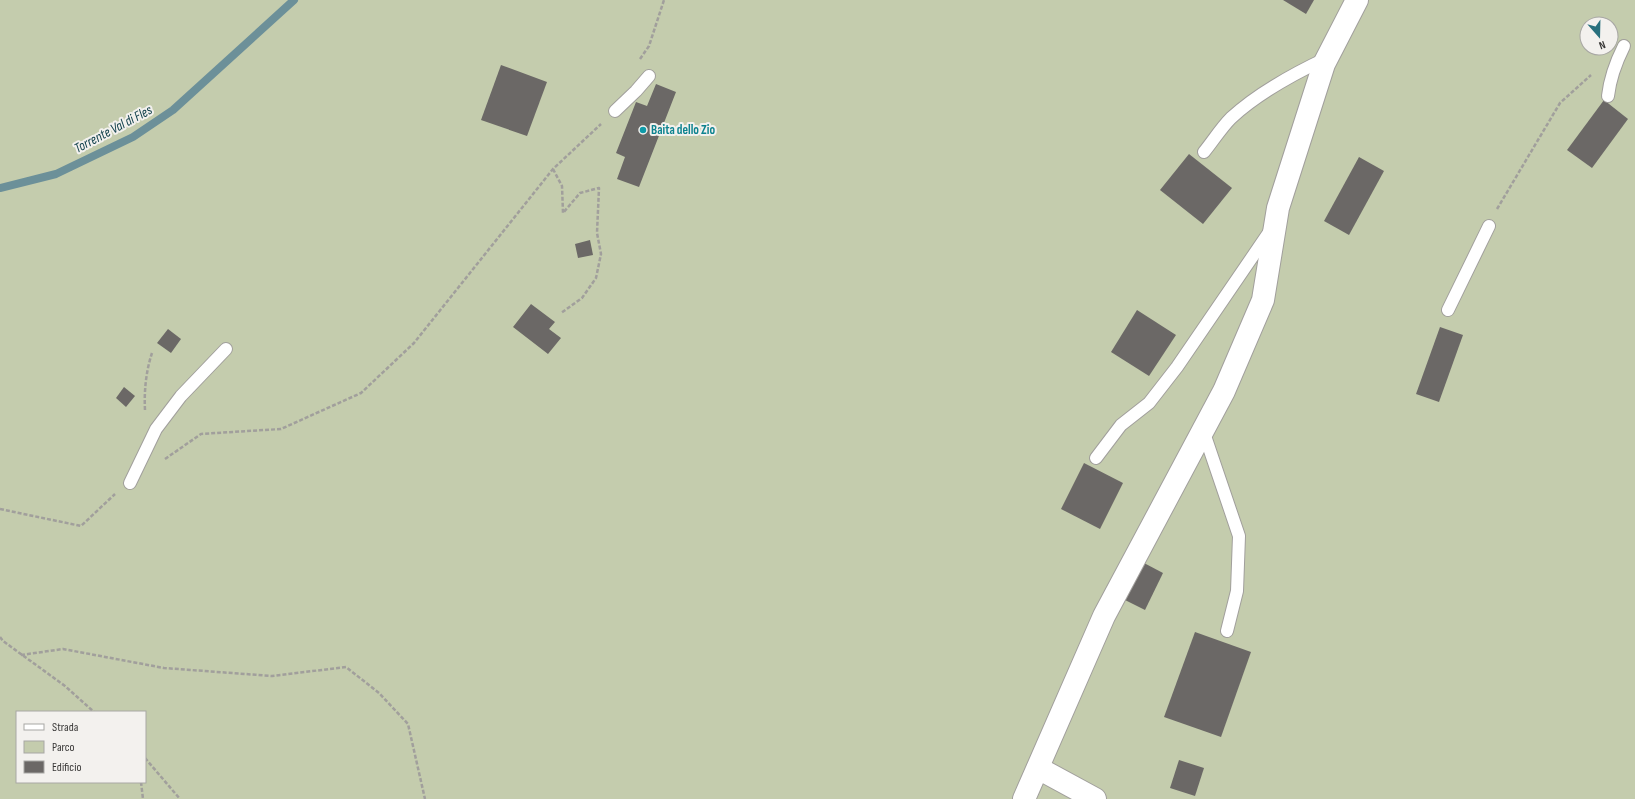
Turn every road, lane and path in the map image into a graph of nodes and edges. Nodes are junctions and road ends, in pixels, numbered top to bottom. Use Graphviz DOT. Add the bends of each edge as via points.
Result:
graph roads {
  1 [pos="1357,0"];
  2 [pos="1624,46"];
  3 [pos="1328,57"];
  4 [pos="1595,72"];
  5 [pos="649,76"];
  6 [pos="1608,96"];
  7 [pos="616,111"];
  8 [pos="1204,152"];
  9 [pos="553,169"];
  10 [pos="1276,221"];
  11 [pos="1489,226"];
  12 [pos="1448,310"];
  13 [pos="561,313"];
  14 [pos="226,349"];
  15 [pos="152,353"];
  16 [pos="145,412"];
  17 [pos="1203,430"];
  18 [pos="1096,458"];
  19 [pos="130,483"];
  20 [pos="0,509"];
  21 [pos="1227,631"];
  22 [pos="0,637"];
  23 [pos="21,655"];
  24 [pos="93,711"];
  25 [pos="146,759"];
  26 [pos="1038,768"];
  27 [pos="141,783"];
  28 [pos="143,799"];
  29 [pos="180,799"];
  30 [pos="424,799"];
  31 [pos="1024,799"];
  32 [pos="1095,799"];
  1 -- 3 [label="street"];
  2 -- 6 [label="lane" via="1617,60"];
  3 -- 8 [label="lane" via="1299,71 1258,97 1231,119"];
  3 -- 10 [label="street" via="1278,208"];
  4 -- 11 [label="path" via="1560,103 1498,206"];
  5 -- 7 [label="lane"];
  7 -- 9 [label="path"];
  9 -- 13 [label="path" via="562,186 564,213 580,193 599,188 597,233 601,254 596,278 582,298"];
  9 -- 19 [label="path" via="414,343 361,393 281,429 202,434"];
  10 -- 17 [label="street" via="1263,300 1224,391"];
  10 -- 18 [label="lane" via="1177,367 1149,403 1121,426"];
  11 -- 12 [label="lane"];
  14 -- 19 [label="lane" via="181,396 156,429"];
  15 -- 16 [label="path" via="144,396"];
  17 -- 21 [label="lane" via="1239,536 1237,591"];
  17 -- 26 [label="street" via="1104,616"];
  19 -- 20 [label="path" via="113,495 81,526"];
  22 -- 23 [label="path"];
  23 -- 24 [label="path" via="65,686"];
  23 -- 30 [label="path" via="63,649 164,668 272,676 346,667 379,693 408,724"];
  25 -- 29 [label="path"];
  26 -- 31 [label="street"];
  26 -- 32 [label="street"];
  27 -- 28 [label="path"];
}
